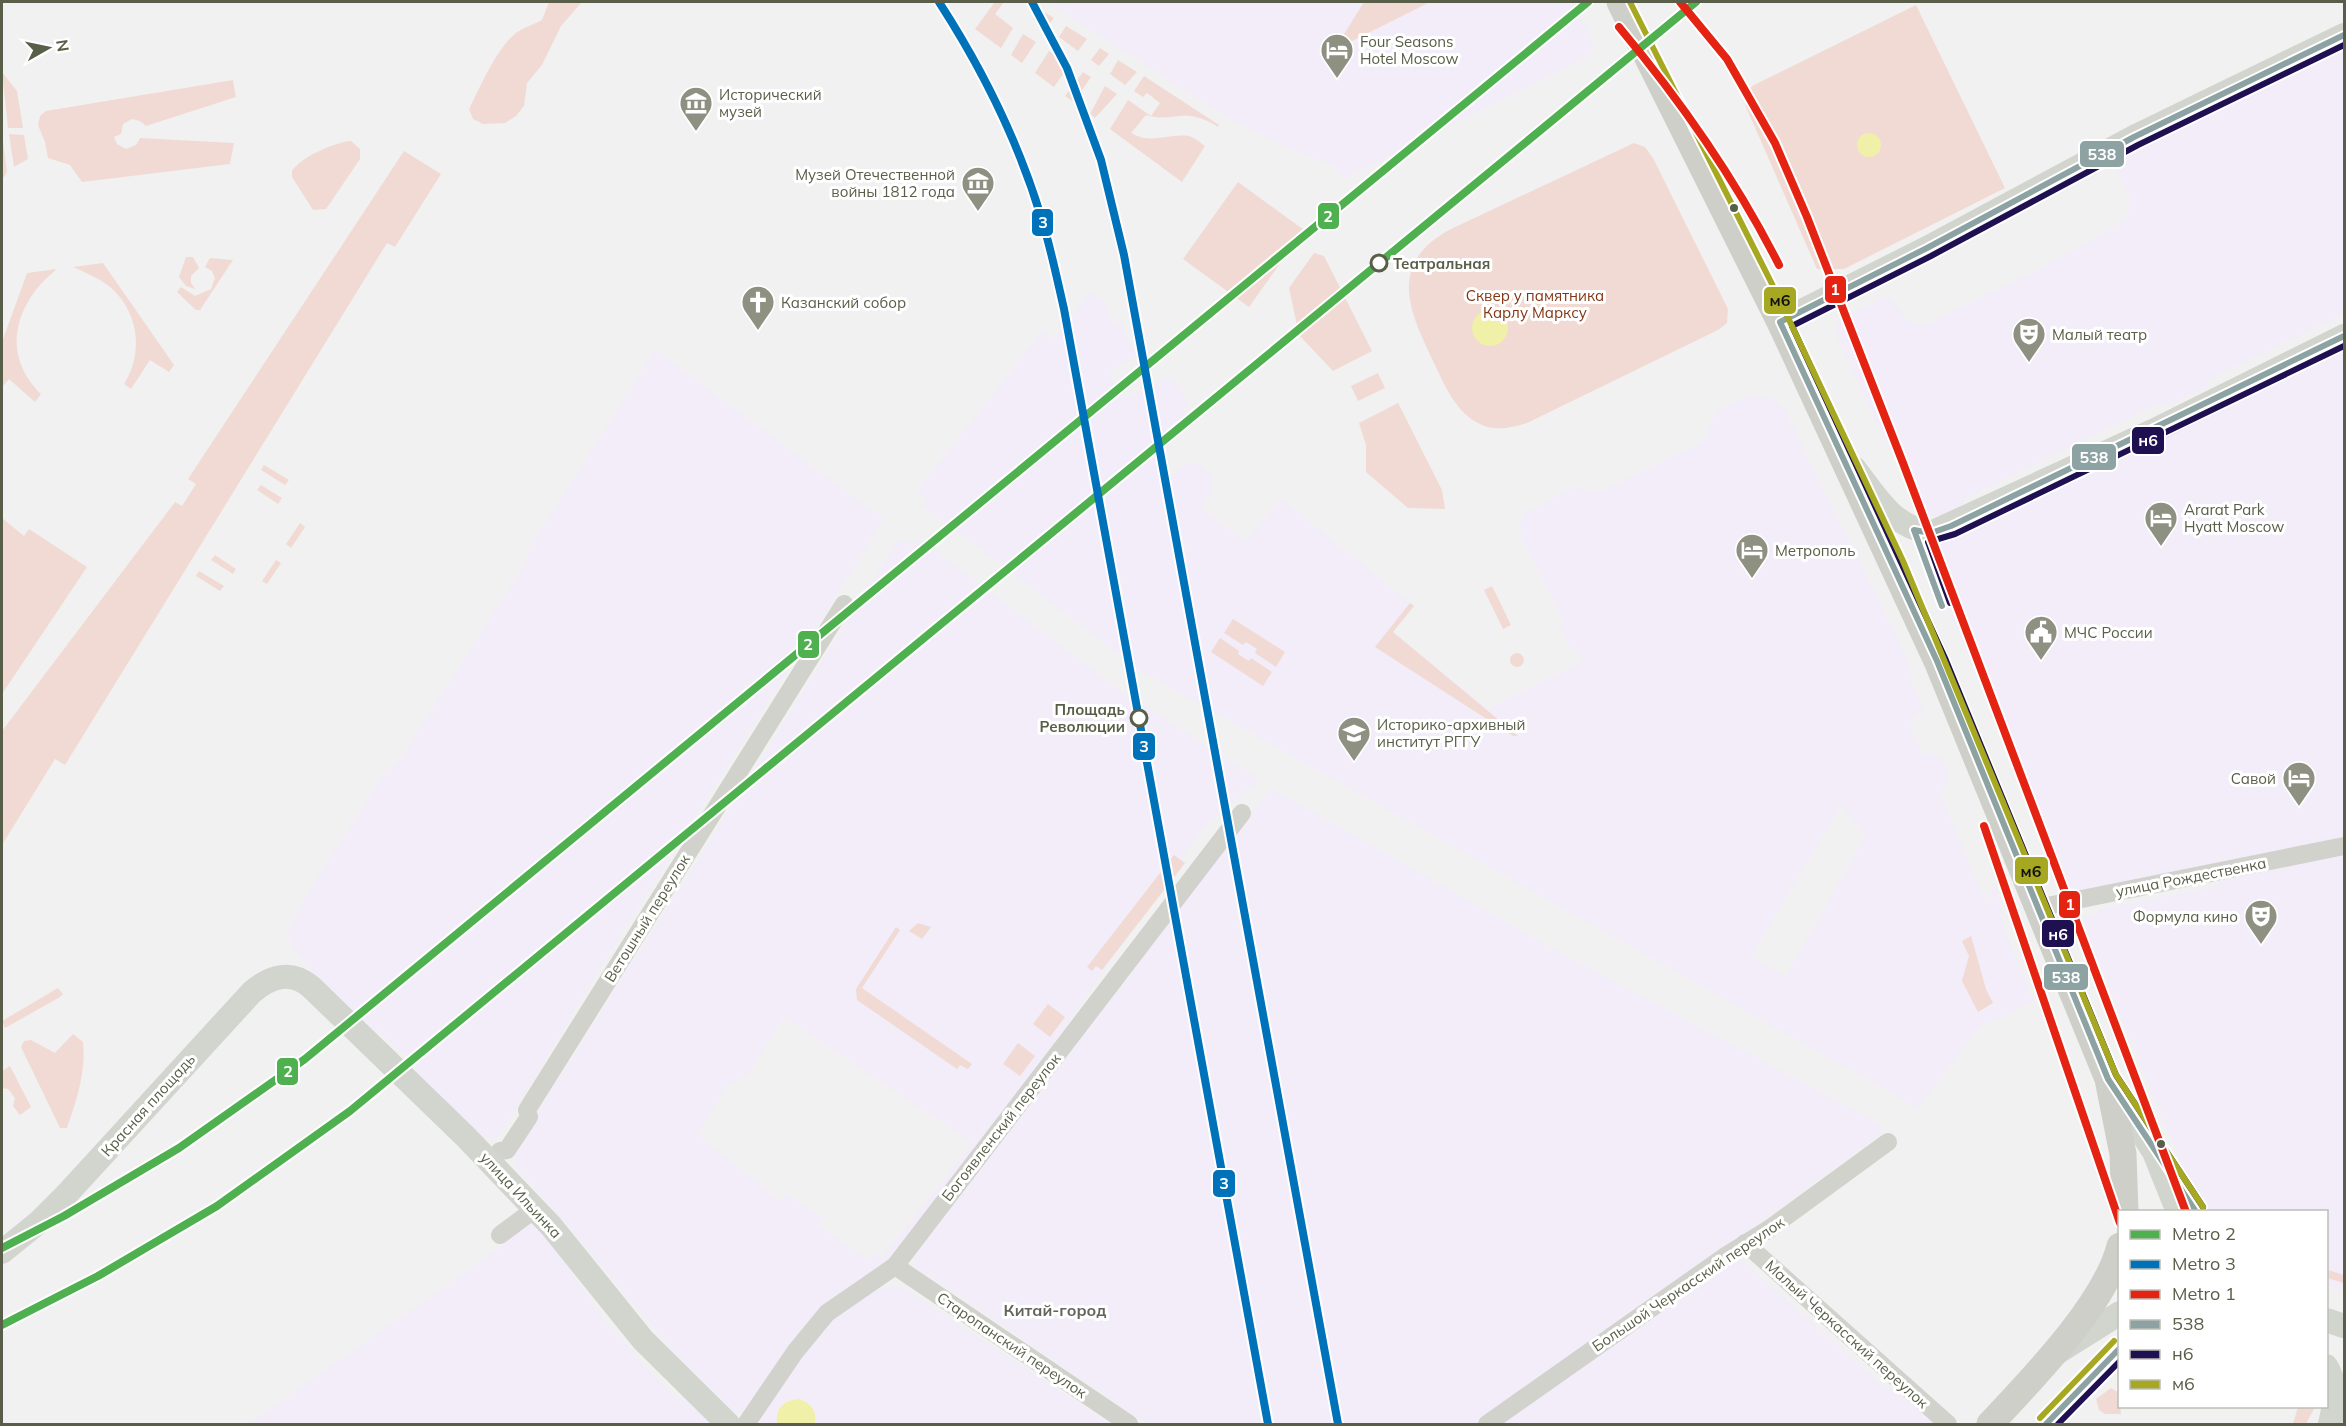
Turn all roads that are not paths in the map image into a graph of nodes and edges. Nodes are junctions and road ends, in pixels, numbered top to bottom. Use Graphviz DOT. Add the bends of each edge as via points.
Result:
graph roads {
  1 [pos="1620,2"];
  2 [pos="2344,35"];
  3 [pos="1780,322"];
  4 [pos="2344,336"];
  5 [pos="1844,456"];
  6 [pos="844,603"];
  7 [pos="1242,813"];
  8 [pos="2344,846"];
  9 [pos="2037,908"];
  10 [pos="300,979"];
  11 [pos="2108,1079"];
  12 [pos="1888,1142"];
  13 [pos="496,1157"];
  14 [pos="535,1209"];
  15 [pos="2125,1210"];
  16 [pos="2177,1210"];
  17 [pos="500,1235"];
  18 [pos="1746,1243"];
  19 [pos="2118,1251"];
  20 [pos="2,1252"];
  21 [pos="895,1266"];
  22 [pos="2118,1314"];
  23 [pos="2328,1321"];
  24 [pos="2344,1326"];
  25 [pos="2055,1354"];
  26 [pos="2328,1371"];
  27 [pos="2344,1414"];
  28 [pos="728,1425"];
  29 [pos="746,1425"];
  30 [pos="1128,1425"];
  31 [pos="1487,1425"];
  32 [pos="1948,1425"];
  33 [pos="1990,1425"];
  34 [pos="2330,1425"];
  35 [pos="2335,1425"];
  1 -- 3 [label="main road"];
  2 -- 3 [label="street" via="2134,137"];
  3 -- 5 [label="main road"];
  4 -- 5 [label="street" via="1931,533 1914,530 1894,519"];
  5 -- 9 [label="main road" via="1937,661"];
  6 -- 13 [label="street, Ветошный переулок" via="527,1110 520,1112 500,1143"];
  7 -- 21 [label="street, Богоявленский переулок"];
  8 -- 9 [label="street, улица Рождественка"];
  9 -- 11 [label="main road"];
  10 -- 13 [label="street, улица Ильинка"];
  10 -- 20 [label="street, Красная площадь" via="272,978 252,992 66,1195"];
  11 -- 15 [label="main road" via="2123,1154"];
  11 -- 16 [label="street" via="2154,1152"];
  12 -- 18 [label="street, Большой Черкасский переулок"];
  13 -- 14 [label="street, улица Ильинка"];
  14 -- 17 [label="street"];
  14 -- 28 [label="street, улица Ильинка" via="643,1340"];
  18 -- 31 [label="street, Большой Черкасский переулок"];
  18 -- 32 [label="street, Малый Черкасский переулок"];
  19 -- 25 [label="main road" via="2108,1276"];
  21 -- 29 [label="street, Богоявленский переулок" via="826,1313"];
  21 -- 30 [label="street, Старопанский переулок"];
  22 -- 25 [label="street"];
  23 -- 24 [label="street"];
  25 -- 33 [label="main road"];
  26 -- 34 [label="street" via="2335,1387"];
  27 -- 35 [label="street"];
}
